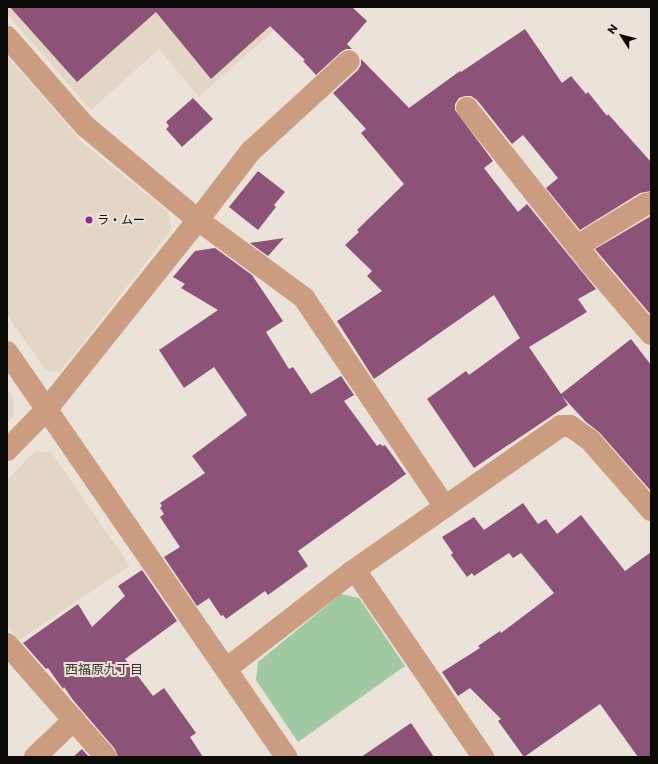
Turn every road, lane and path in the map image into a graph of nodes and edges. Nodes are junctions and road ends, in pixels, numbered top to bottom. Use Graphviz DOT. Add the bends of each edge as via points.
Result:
graph roads {
  1 [pos="7,37"];
  2 [pos="349,61"];
  3 [pos="467,108"];
  4 [pos="651,203"];
  5 [pos="198,220"];
  6 [pos="577,246"];
  7 [pos="647,323"];
  8 [pos="7,352"];
  9 [pos="47,409"];
  10 [pos="7,450"];
  11 [pos="445,507"];
  12 [pos="651,510"];
  13 [pos="355,570"];
  14 [pos="7,644"];
  15 [pos="226,669"];
  16 [pos="74,720"];
  17 [pos="35,757"];
  18 [pos="106,757"];
  19 [pos="286,757"];
  20 [pos="483,757"];
  1 -- 5 [label="street" via="85,126"];
  2 -- 5 [label="street" via="250,152"];
  3 -- 6 [label="street"];
  4 -- 6 [label="street"];
  5 -- 9 [label="street"];
  5 -- 11 [label="street" via="304,298"];
  6 -- 7 [label="street"];
  8 -- 9 [label="street"];
  9 -- 10 [label="street"];
  9 -- 15 [label="street"];
  11 -- 12 [label="street" via="561,426 570,426 590,440"];
  11 -- 13 [label="street"];
  13 -- 15 [label="street"];
  13 -- 20 [label="street"];
  14 -- 16 [label="street"];
  15 -- 19 [label="street"];
  16 -- 17 [label="street"];
  16 -- 18 [label="street"];
}
